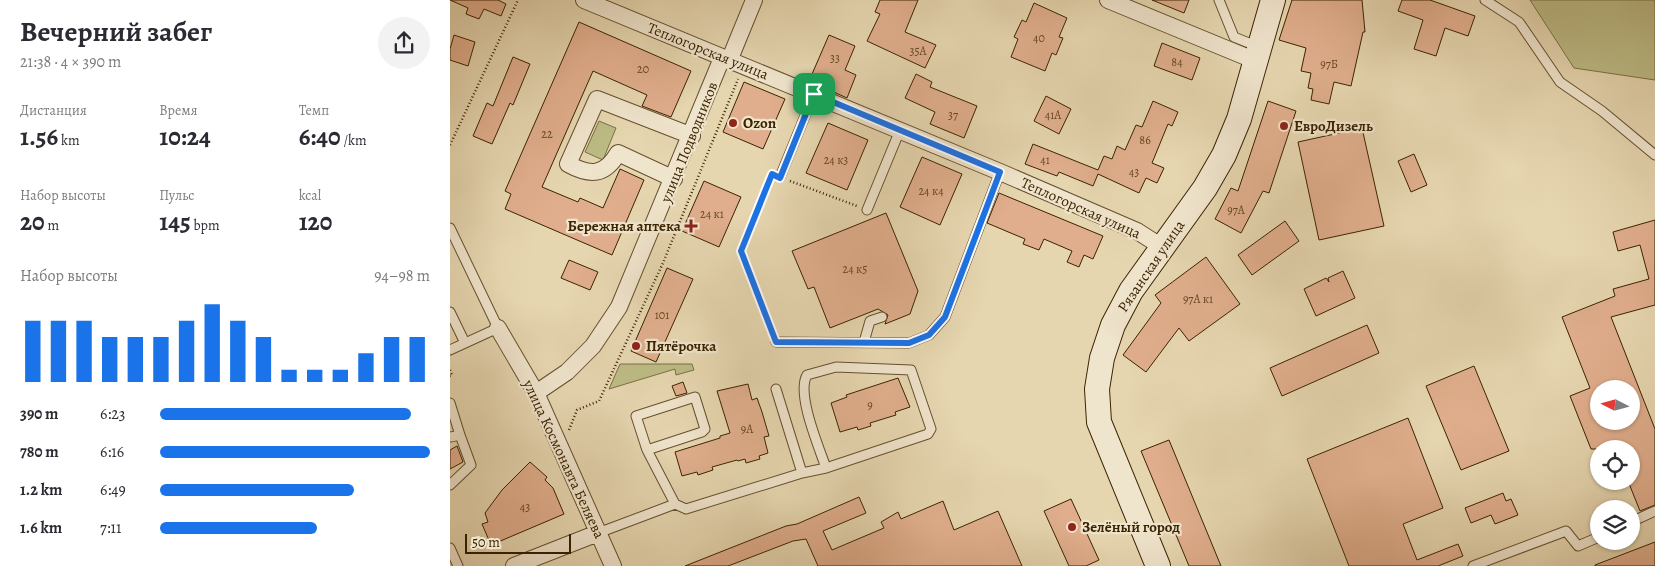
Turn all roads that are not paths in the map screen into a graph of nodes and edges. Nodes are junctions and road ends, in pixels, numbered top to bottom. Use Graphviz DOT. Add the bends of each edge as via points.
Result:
graph roads {
  1 [pos="584,0"];
  2 [pos="754,0"];
  3 [pos="1108,0"];
  4 [pos="1219,0"];
  5 [pos="1273,0"];
  6 [pos="1485,0"];
  7 [pos="1258,54"];
  8 [pos="731,62"];
  9 [pos="814,94"];
  10 [pos="900,130"];
  11 [pos="692,136"];
  12 [pos="1655,155"];
  13 [pos="1000,172"];
  14 [pos="674,178"];
  15 [pos="780,178"];
  16 [pos="867,210"];
  17 [pos="450,228"];
  18 [pos="1162,247"];
  19 [pos="450,312"];
  20 [pos="882,316"];
  21 [pos="498,328"];
  22 [pos="776,342"];
  23 [pos="864,342"];
  24 [pos="465,343"];
  25 [pos="450,350"];
  26 [pos="776,389"];
  27 [pos="536,393"];
  28 [pos="450,403"];
  29 [pos="647,450"];
  30 [pos="826,468"];
  31 [pos="802,473"];
  32 [pos="450,484"];
  33 [pos="675,504"];
  34 [pos="1655,511"];
  35 [pos="1640,518"];
  36 [pos="598,533"];
  37 [pos="1590,541"];
  38 [pos="450,548"];
  39 [pos="458,566"];
  40 [pos="514,566"];
  41 [pos="613,566"];
  42 [pos="1158,566"];
  43 [pos="1474,566"];
  1 -- 8 [label="street, Теплогорская улица"];
  2 -- 8 [label="street, улица Подводников"];
  3 -- 7 [label="street"];
  4 -- 7 [label="lane" via="1234,37"];
  5 -- 7 [label="main road, Рязанская улица"];
  6 -- 12 [label="lane" via="1519,22 1560,82 1602,111"];
  7 -- 18 [label="main road, Рязанская улица" via="1239,120 1224,155 1205,188"];
  8 -- 9 [label="street, Теплогорская улица"];
  8 -- 11 [label="street, улица Подводников"];
  9 -- 10 [label="street, Теплогорская улица"];
  9 -- 15 [label="lane"];
  10 -- 13 [label="street, Теплогорская улица"];
  10 -- 16 [label="lane"];
  11 -- 14 [label="street, улица Подводников"];
  11 -- 14 [label="street" via="597,99 568,164 583,172 597,172 611,165 618,153"];
  13 -- 18 [label="street, Теплогорская улица" via="1137,231"];
  13 -- 23 [label="lane" via="945,317 937,329 920,341 909,343"];
  14 -- 27 [label="street, улица Подводников" via="620,307 593,346 567,372"];
  17 -- 21 [label="lane"];
  18 -- 42 [label="main road, Рязанская улица" via="1131,291 1113,325 1102,358 1097,388 1099,422"];
  19 -- 24 [label="lane"];
  20 -- 23 [label="lane" via="870,322"];
  21 -- 24 [label="lane"];
  21 -- 27 [label="street, улица Космонавта Беляева"];
  22 -- 23 [label="lane"];
  24 -- 25 [label="lane"];
  26 -- 31 [label="lane"];
  27 -- 36 [label="street, улица Космонавта Беляева"];
  28 -- 32 [label="lane" via="456,414 456,436 471,465"];
  29 -- 29 [label="lane" via="705,429 695,397 636,416"];
  29 -- 33 [label="lane"];
  30 -- 30 [label="lane" via="930,432 911,370 836,367 807,375 803,396"];
  30 -- 31 [label="lane"];
  31 -- 33 [label="lane" via="686,509"];
  33 -- 36 [label="lane"];
  34 -- 35 [label="lane"];
  36 -- 40 [label="street"];
  36 -- 41 [label="street, улица Космонавта Беляева"];
  37 -- 43 [label="lane" via="1578,546 1566,531"];
  38 -- 39 [label="lane"];
}
